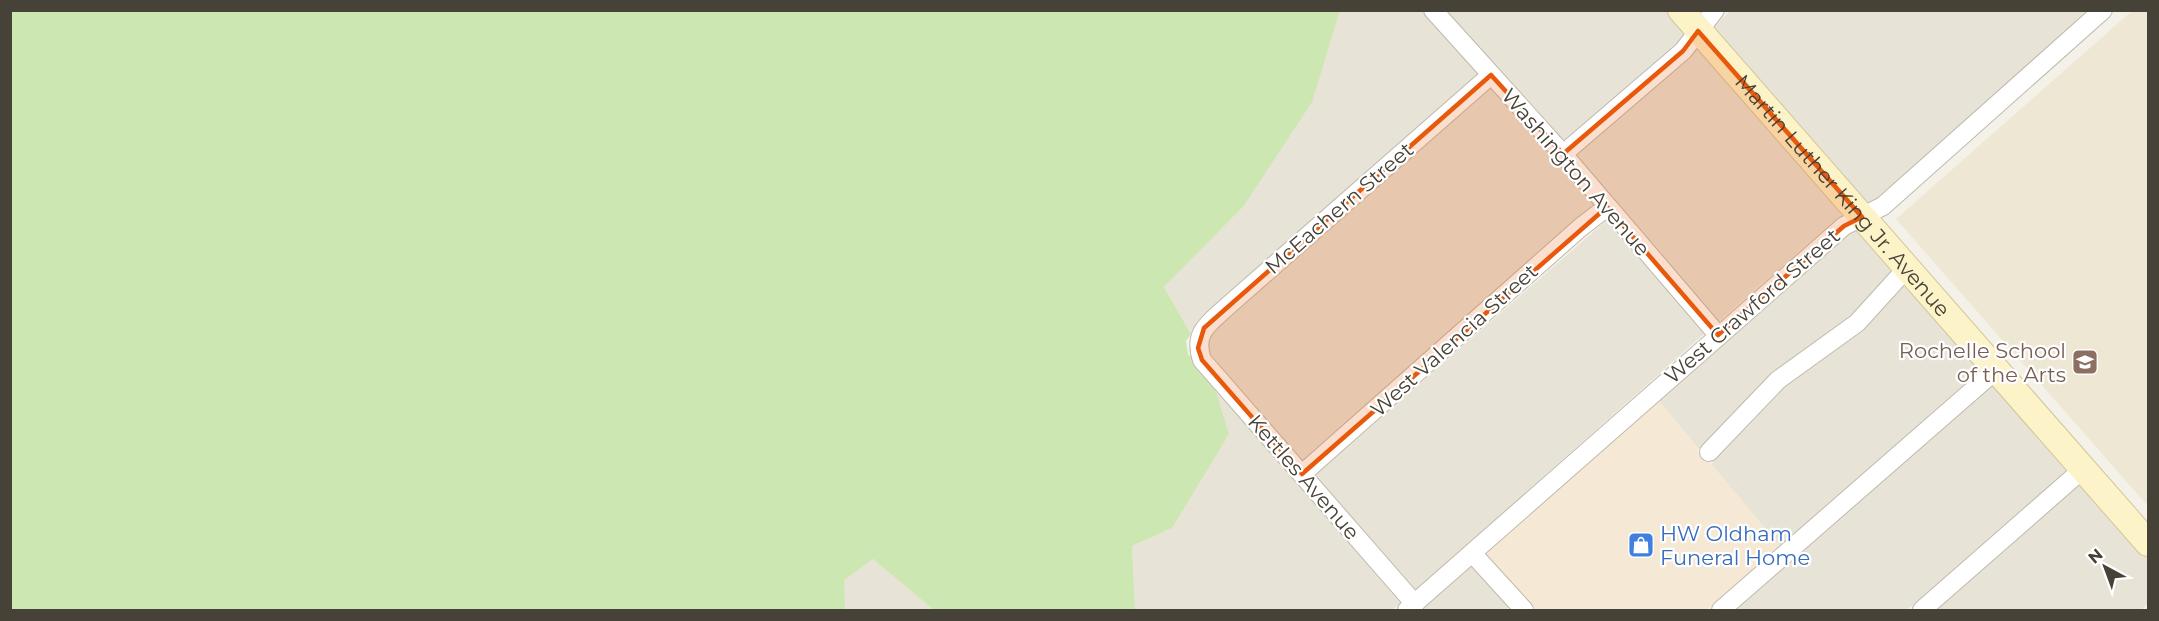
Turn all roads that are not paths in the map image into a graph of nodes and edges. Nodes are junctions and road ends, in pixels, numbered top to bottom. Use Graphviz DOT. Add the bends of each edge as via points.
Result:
graph roads {
  1 [pos="1433,10"];
  2 [pos="1681,10"];
  3 [pos="1715,10"];
  4 [pos="2103,10"];
  5 [pos="1698,31"];
  6 [pos="1491,75"];
  7 [pos="1563,154"];
  8 [pos="1607,207"];
  9 [pos="1862,217"];
  10 [pos="1907,268"];
  11 [pos="1718,335"];
  12 [pos="1198,348"];
  13 [pos="1996,369"];
  14 [pos="1709,452"];
  15 [pos="2083,469"];
  16 [pos="1302,474"];
  17 [pos="2148,543"];
  18 [pos="1472,553"];
  19 [pos="1411,607"];
  20 [pos="1522,610"];
  21 [pos="1721,610"];
  22 [pos="1922,610"];
  1 -- 6 [label="street, Washington Avenue"];
  2 -- 5 [label="street, Martin Luther King Jr. Avenue"];
  3 -- 5 [label="street"];
  4 -- 9 [label="street, West Crawford Street" via="1882,206"];
  5 -- 7 [label="street" via="1683,51"];
  5 -- 9 [label="street, Martin Luther King Jr. Avenue"];
  6 -- 7 [label="street, Washington Avenue"];
  6 -- 12 [label="street, McEachern Street" via="1204,328"];
  7 -- 8 [label="street, Washington Avenue"];
  8 -- 11 [label="street, Washington Avenue"];
  8 -- 16 [label="street, West Valencia Street"];
  9 -- 10 [label="street, Martin Luther King Jr. Avenue"];
  9 -- 11 [label="street, West Crawford Street" via="1844,226"];
  10 -- 13 [label="street, Martin Luther King Jr. Avenue"];
  10 -- 14 [label="street" via="1857,323 1778,380"];
  11 -- 18 [label="street, West Crawford Street"];
  12 -- 16 [label="street, Kettles Avenue" via="1202,360"];
  13 -- 15 [label="street, Martin Luther King Jr. Avenue"];
  13 -- 21 [label="street"];
  15 -- 17 [label="street, Martin Luther King Jr. Avenue"];
  15 -- 22 [label="street"];
  16 -- 19 [label="street, Kettles Avenue"];
  18 -- 19 [label="street, West Crawford Street"];
  18 -- 20 [label="street"];
}
